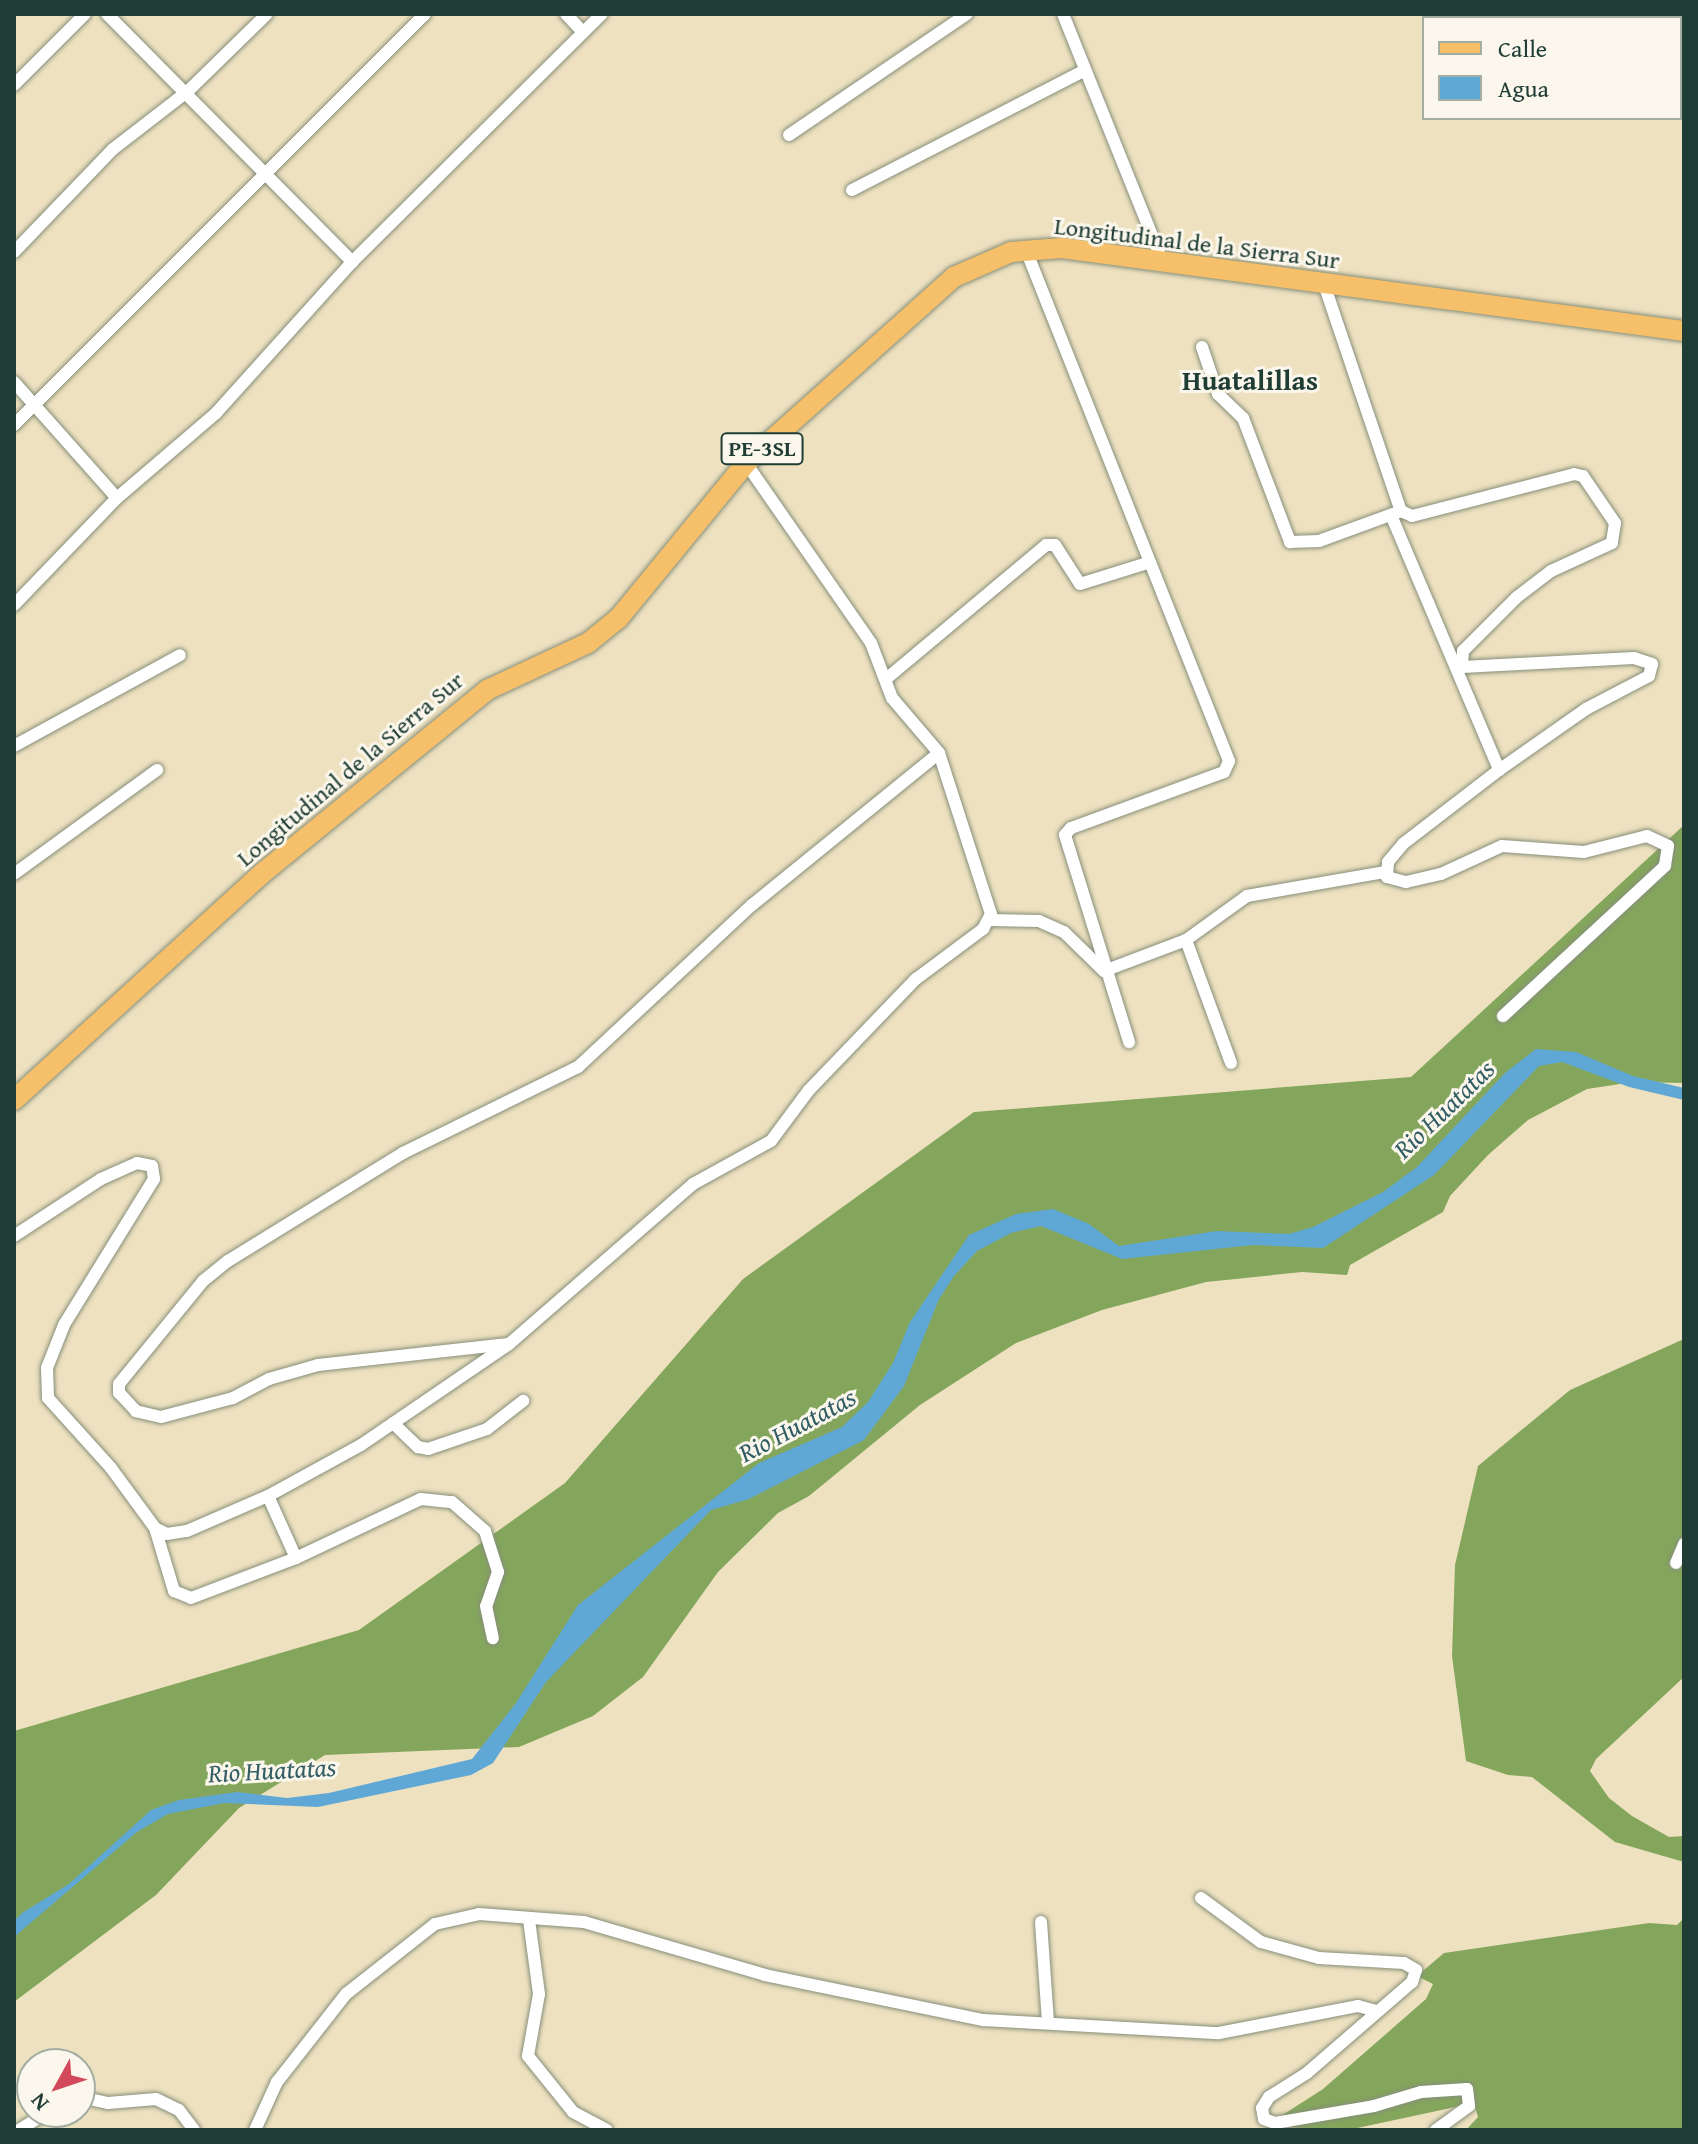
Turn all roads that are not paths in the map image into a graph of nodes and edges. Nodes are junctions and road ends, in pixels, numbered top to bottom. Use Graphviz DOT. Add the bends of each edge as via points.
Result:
graph roads {
  1 [pos="85,14"];
  2 [pos="107,14"];
  3 [pos="267,14"];
  4 [pos="425,14"];
  5 [pos="566,14"];
  6 [pos="602,14"];
  7 [pos="967,14"];
  8 [pos="1063,14"];
  9 [pos="583,32"];
  10 [pos="1084,71"];
  11 [pos="14,85"];
  12 [pos="188,91"];
  13 [pos="789,135"];
  14 [pos="268,172"];
  15 [pos="852,190"];
  16 [pos="1026,250"];
  17 [pos="14,252"];
  18 [pos="352,262"];
  19 [pos="1163,263"];
  20 [pos="1325,287"];
  21 [pos="1684,331"];
  22 [pos="1202,347"];
  23 [pos="14,382"];
  24 [pos="34,403"];
  25 [pos="14,425"];
  26 [pos="746,463"];
  27 [pos="117,498"];
  28 [pos="1396,513"];
  29 [pos="1150,562"];
  30 [pos="14,605"];
  31 [pos="180,655"];
  32 [pos="886,679"];
  33 [pos="14,746"];
  34 [pos="939,753"];
  35 [pos="157,770"];
  36 [pos="1499,770"];
  37 [pos="1384,872"];
  38 [pos="14,874"];
  39 [pos="990,920"];
  40 [pos="1186,940"];
  41 [pos="1104,971"];
  42 [pos="1503,1016"];
  43 [pos="1129,1042"];
  44 [pos="1231,1063"];
  45 [pos="14,1100"];
  46 [pos="14,1236"];
  47 [pos="509,1344"];
  48 [pos="523,1401"];
  49 [pos="393,1423"];
  50 [pos="268,1496"];
  51 [pos="155,1528"];
  52 [pos="1684,1544"];
  53 [pos="296,1558"];
  54 [pos="1676,1563"];
  55 [pos="493,1638"];
  56 [pos="1201,1898"];
  57 [pos="529,1920"];
  58 [pos="1041,1922"];
  59 [pos="1377,2011"];
  60 [pos="1048,2022"];
  61 [pos="96,2100"];
  62 [pos="194,2130"];
  63 [pos="255,2130"];
  64 [pos="607,2130"];
  65 [pos="1436,2130"];
  1 -- 11 [label="street"];
  2 -- 12 [label="street"];
  3 -- 12 [label="street"];
  4 -- 14 [label="street"];
  5 -- 9 [label="street"];
  6 -- 9 [label="street"];
  7 -- 13 [label="street"];
  8 -- 10 [label="street"];
  9 -- 18 [label="street"];
  10 -- 15 [label="street"];
  10 -- 19 [label="street"];
  12 -- 14 [label="street"];
  12 -- 17 [label="street" via="113,149"];
  14 -- 18 [label="street"];
  14 -- 24 [label="street"];
  16 -- 19 [label="main road, Longitudinal de la Sierra Sur / PE-3SL" via="1062,248"];
  16 -- 26 [label="main road, Longitudinal de la Sierra Sur / PE-3SL" via="954,277"];
  16 -- 29 [label="street"];
  18 -- 27 [label="street" via="216,413"];
  19 -- 20 [label="main road, Longitudinal de la Sierra Sur / PE-3SL"];
  20 -- 21 [label="main road, Longitudinal de la Sierra Sur / PE-3SL" via="1524,307"];
  20 -- 28 [label="street"];
  22 -- 28 [label="street" via="1218,394 1243,418 1290,542 1319,541"];
  23 -- 24 [label="street"];
  24 -- 25 [label="street"];
  24 -- 27 [label="street"];
  26 -- 32 [label="street" via="871,643"];
  26 -- 45 [label="main road, Longitudinal de la Sierra Sur / PE-3SL" via="618,619 588,643 487,690 264,872"];
  27 -- 30 [label="street"];
  28 -- 36 [label="street"];
  28 -- 36 [label="street" via="1412,516 1574,474 1583,476 1615,523 1612,543 1551,571 1516,598 1463,651 1462,667 1634,658 1652,664 1652,672"];
  29 -- 32 [label="street" via="1080,584 1055,545 1046,545"];
  29 -- 41 [label="street" via="1229,767 1071,828 1065,835"];
  31 -- 33 [label="street"];
  32 -- 34 [label="street" via="892,698"];
  34 -- 39 [label="street"];
  34 -- 47 [label="street" via="752,905 578,1067 403,1153 228,1261 203,1281 119,1384 119,1393 136,1411 161,1417 233,1398 269,1379 318,1365"];
  35 -- 38 [label="street"];
  36 -- 37 [label="street" via="1403,844"];
  37 -- 40 [label="street" via="1247,896"];
  37 -- 42 [label="street" via="1394,882 1425,879 1502,846 1584,852 1647,836 1668,846 1665,866"];
  39 -- 41 [label="street" via="1039,921 1064,932"];
  39 -- 47 [label="street" via="916,979 809,1090 771,1141 693,1184"];
  40 -- 41 [label="street"];
  40 -- 44 [label="street"];
  41 -- 43 [label="street"];
  46 -- 51 [label="street" via="101,1179 137,1163 152,1166 154,1179 64,1325 50,1355 45,1387 48,1398 111,1468"];
  47 -- 49 [label="street"];
  48 -- 49 [label="street" via="487,1429 428,1449 418,1447"];
  49 -- 50 [label="street"];
  50 -- 51 [label="street" via="187,1531 167,1534"];
  50 -- 53 [label="street"];
  51 -- 53 [label="street" via="174,1591 181,1597"];
  52 -- 54 [label="street"];
  53 -- 55 [label="street" via="421,1499 452,1502 485,1531 498,1572 486,1606"];
  56 -- 59 [label="street" via="1261,1942 1319,1958 1412,1966 1417,1975 1412,1982"];
  57 -- 60 [label="street" via="584,1922 765,1975 983,2020"];
  57 -- 63 [label="street" via="491,1913 455,1917 435,1924 373,1969 346,1994 277,2082"];
  57 -- 64 [label="street" via="539,1994 527,2049 530,2061 552,2080 573,2112"];
  58 -- 60 [label="street"];
  59 -- 60 [label="street" via="1358,2006 1219,2033"];
  59 -- 65 [label="street" via="1307,2073 1269,2097 1262,2108 1264,2119 1275,2123 1432,2090 1467,2089 1469,2106"];
  61 -- 62 [label="street" via="156,2099 179,2110"];
}
